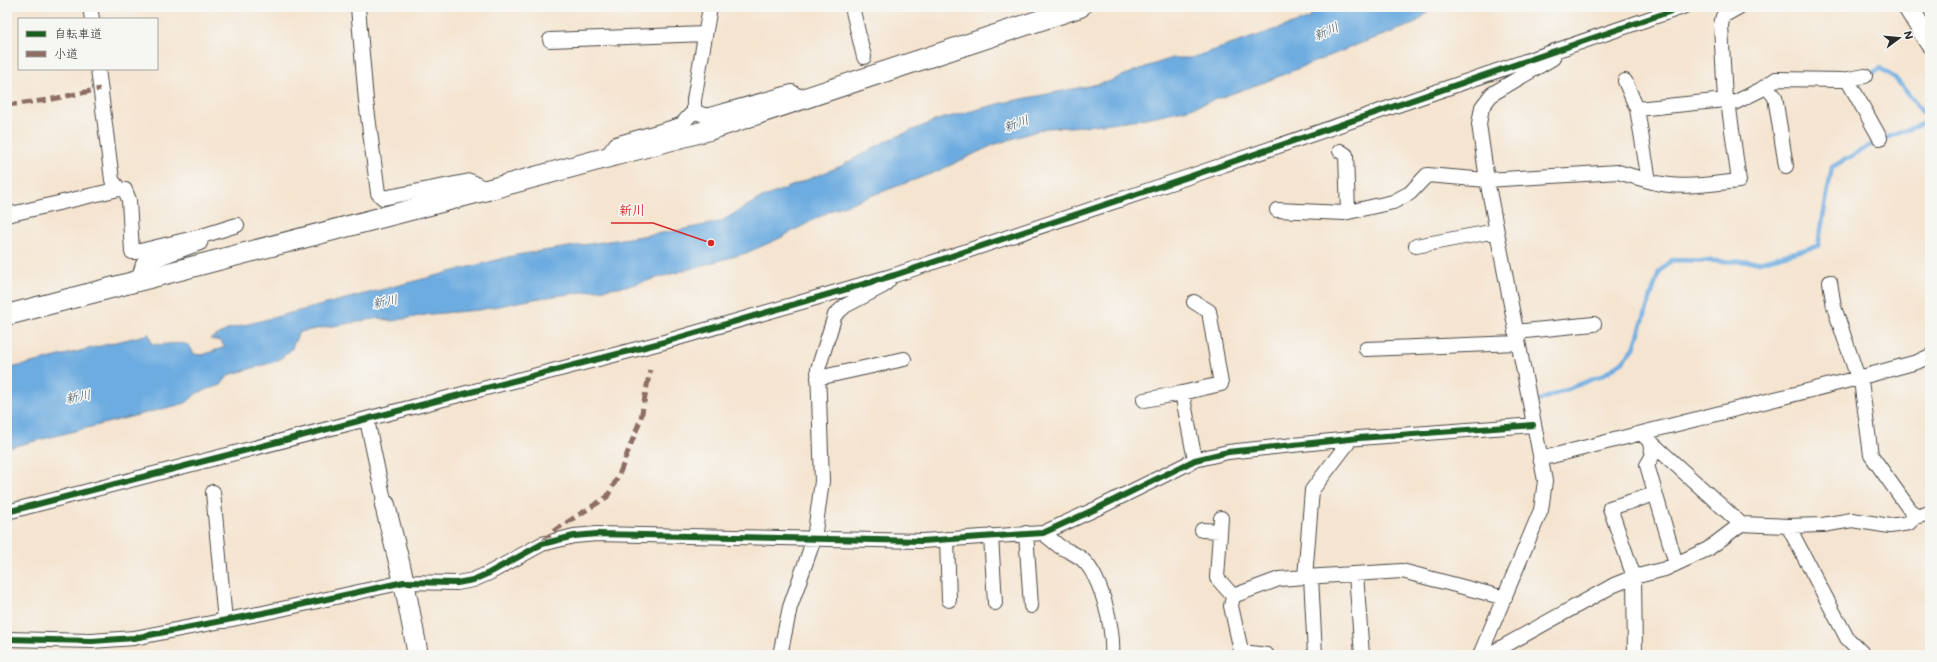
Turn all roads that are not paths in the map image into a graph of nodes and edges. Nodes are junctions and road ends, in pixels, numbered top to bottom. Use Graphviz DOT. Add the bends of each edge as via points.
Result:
graph roads {
  1 [pos="90,7"];
  2 [pos="358,7"];
  3 [pos="710,7"];
  4 [pos="852,7"];
  5 [pos="1080,7"];
  6 [pos="1683,7"];
  7 [pos="1739,7"];
  8 [pos="1908,7"];
  9 [pos="92,18"];
  10 [pos="705,34"];
  11 [pos="550,40"];
  12 [pos="1930,43"];
  13 [pos="1560,49"];
  14 [pos="864,57"];
  15 [pos="98,70"];
  16 [pos="1865,76"];
  17 [pos="1846,79"];
  18 [pos="1625,81"];
  19 [pos="1766,86"];
  20 [pos="803,100"];
  21 [pos="1726,100"];
  22 [pos="1637,109"];
  23 [pos="694,111"];
  24 [pos="1880,138"];
  25 [pos="1340,151"];
  26 [pos="607,156"];
  27 [pos="1786,166"];
  28 [pos="1487,180"];
  29 [pos="1649,181"];
  30 [pos="119,189"];
  31 [pos="487,190"];
  32 [pos="1277,210"];
  33 [pos="1348,212"];
  34 [pos="7,215"];
  35 [pos="237,225"];
  36 [pos="1496,231"];
  37 [pos="202,236"];
  38 [pos="1416,246"];
  39 [pos="895,275"];
  40 [pos="138,281"];
  41 [pos="1830,282"];
  42 [pos="1194,302"];
  43 [pos="7,315"];
  44 [pos="1594,324"];
  45 [pos="1516,338"];
  46 [pos="1366,349"];
  47 [pos="1930,356"];
  48 [pos="904,359"];
  49 [pos="818,378"];
  50 [pos="1858,378"];
  51 [pos="1182,393"];
  52 [pos="1144,400"];
  53 [pos="366,420"];
  54 [pos="1533,425"];
  55 [pos="1645,437"];
  56 [pos="1351,439"];
  57 [pos="1195,460"];
  58 [pos="1540,460"];
  59 [pos="213,492"];
  60 [pos="1655,494"];
  61 [pos="385,505"];
  62 [pos="7,512"];
  63 [pos="1930,513"];
  64 [pos="1915,517"];
  65 [pos="1742,524"];
  66 [pos="1788,526"];
  67 [pos="1202,530"];
  68 [pos="1043,532"];
  69 [pos="1026,534"];
  70 [pos="991,536"];
  71 [pos="814,539"];
  72 [pos="947,539"];
  73 [pos="1676,564"];
  74 [pos="1356,574"];
  75 [pos="1308,576"];
  76 [pos="1634,577"];
  77 [pos="404,582"];
  78 [pos="1233,596"];
  79 [pos="1505,598"];
  80 [pos="949,600"];
  81 [pos="995,603"];
  82 [pos="1031,606"];
  83 [pos="225,621"];
  84 [pos="7,639"];
  85 [pos="1242,653"];
  86 [pos="418,655"];
  87 [pos="780,655"];
  88 [pos="1112,655"];
  89 [pos="1267,655"];
  90 [pos="1315,655"];
  91 [pos="1362,655"];
  92 [pos="1480,655"];
  93 [pos="1488,655"];
  94 [pos="1636,655"];
  95 [pos="1864,655"];
  1 -- 9 [label="street"];
  2 -- 31 [label="street" via="366,101 378,193 383,198 470,182"];
  3 -- 10 [label="street"];
  4 -- 14 [label="street"];
  5 -- 20 [label="street"];
  6 -- 13 [label="street"];
  7 -- 21 [label="street" via="1723,16 1721,25"];
  8 -- 12 [label="street"];
  10 -- 11 [label="street"];
  10 -- 23 [label="street"];
  13 -- 28 [label="street" via="1557,56 1492,94 1482,107 1479,124"];
  13 -- 39 [label="street"];
  15 -- 30 [label="street" via="112,180"];
  16 -- 17 [label="street"];
  17 -- 19 [label="street" via="1776,79"];
  17 -- 24 [label="street"];
  18 -- 22 [label="street"];
  19 -- 21 [label="street" via="1734,103"];
  19 -- 27 [label="street" via="1775,97"];
  20 -- 23 [label="street" via="792,92 706,116"];
  20 -- 26 [label="street" via="709,130"];
  21 -- 22 [label="street"];
  21 -- 29 [label="street" via="1740,181 1665,186"];
  22 -- 29 [label="street"];
  23 -- 26 [label="street" via="681,125 616,144"];
  25 -- 33 [label="street" via="1346,155"];
  26 -- 31 [label="street"];
  28 -- 29 [label="street" via="1618,172"];
  28 -- 33 [label="street" via="1427,175 1410,193 1393,202"];
  28 -- 36 [label="street"];
  30 -- 34 [label="street"];
  30 -- 37 [label="street" via="126,190 129,200 132,252"];
  31 -- 40 [label="street"];
  32 -- 33 [label="street" via="1329,214"];
  35 -- 37 [label="street"];
  36 -- 38 [label="street"];
  36 -- 45 [label="street"];
  37 -- 40 [label="street" via="200,242 143,264"];
  39 -- 49 [label="street" via="883,286 845,306 835,315 818,369"];
  39 -- 53 [label="street" via="664,342"];
  40 -- 43 [label="street"];
  41 -- 50 [label="street" via="1834,307"];
  42 -- 51 [label="street" via="1209,312 1221,384"];
  44 -- 45 [label="street"];
  45 -- 46 [label="street"];
  45 -- 54 [label="street"];
  47 -- 50 [label="street"];
  48 -- 49 [label="street"];
  49 -- 71 [label="street" via="822,481"];
  50 -- 55 [label="street"];
  50 -- 64 [label="street" via="1861,381 1871,455"];
  51 -- 52 [label="street"];
  51 -- 57 [label="street"];
  53 -- 61 [label="street"];
  53 -- 62 [label="street"];
  54 -- 56 [label="street"];
  54 -- 58 [label="street"];
  55 -- 58 [label="street"];
  55 -- 60 [label="street" via="1653,455 1647,465"];
  55 -- 65 [label="street"];
  56 -- 57 [label="street" via="1228,452"];
  56 -- 75 [label="street" via="1312,490"];
  57 -- 68 [label="street"];
  58 -- 79 [label="street" via="1545,481 1540,510"];
  59 -- 83 [label="street"];
  60 -- 73 [label="street"];
  60 -- 76 [label="street" via="1610,508"];
  61 -- 77 [label="street"];
  63 -- 64 [label="street"];
  64 -- 66 [label="street" via="1909,523 1890,526 1852,520 1823,525"];
  65 -- 66 [label="street"];
  65 -- 73 [label="street" via="1708,549"];
  66 -- 95 [label="street" via="1847,638"];
  67 -- 78 [label="street" via="1220,525 1217,578"];
  68 -- 69 [label="street"];
  68 -- 88 [label="street" via="1058,546 1083,560 1094,574 1108,614 1113,642"];
  69 -- 70 [label="street"];
  69 -- 82 [label="street"];
  70 -- 72 [label="street"];
  70 -- 81 [label="street"];
  71 -- 72 [label="street"];
  71 -- 77 [label="street" via="597,534 574,536 542,544 473,580 457,583"];
  71 -- 87 [label="street" via="790,607"];
  72 -- 80 [label="street"];
  73 -- 76 [label="street"];
  74 -- 75 [label="street"];
  74 -- 79 [label="street" via="1402,571"];
  74 -- 91 [label="street"];
  75 -- 78 [label="street" via="1279,579"];
  75 -- 90 [label="street"];
  76 -- 93 [label="street" via="1614,585"];
  76 -- 94 [label="street"];
  77 -- 83 [label="street"];
  77 -- 86 [label="street"];
  78 -- 85 [label="street" via="1231,606"];
  79 -- 92 [label="street"];
  83 -- 84 [label="street" via="134,638 92,642"];
  85 -- 89 [label="street"];
}
